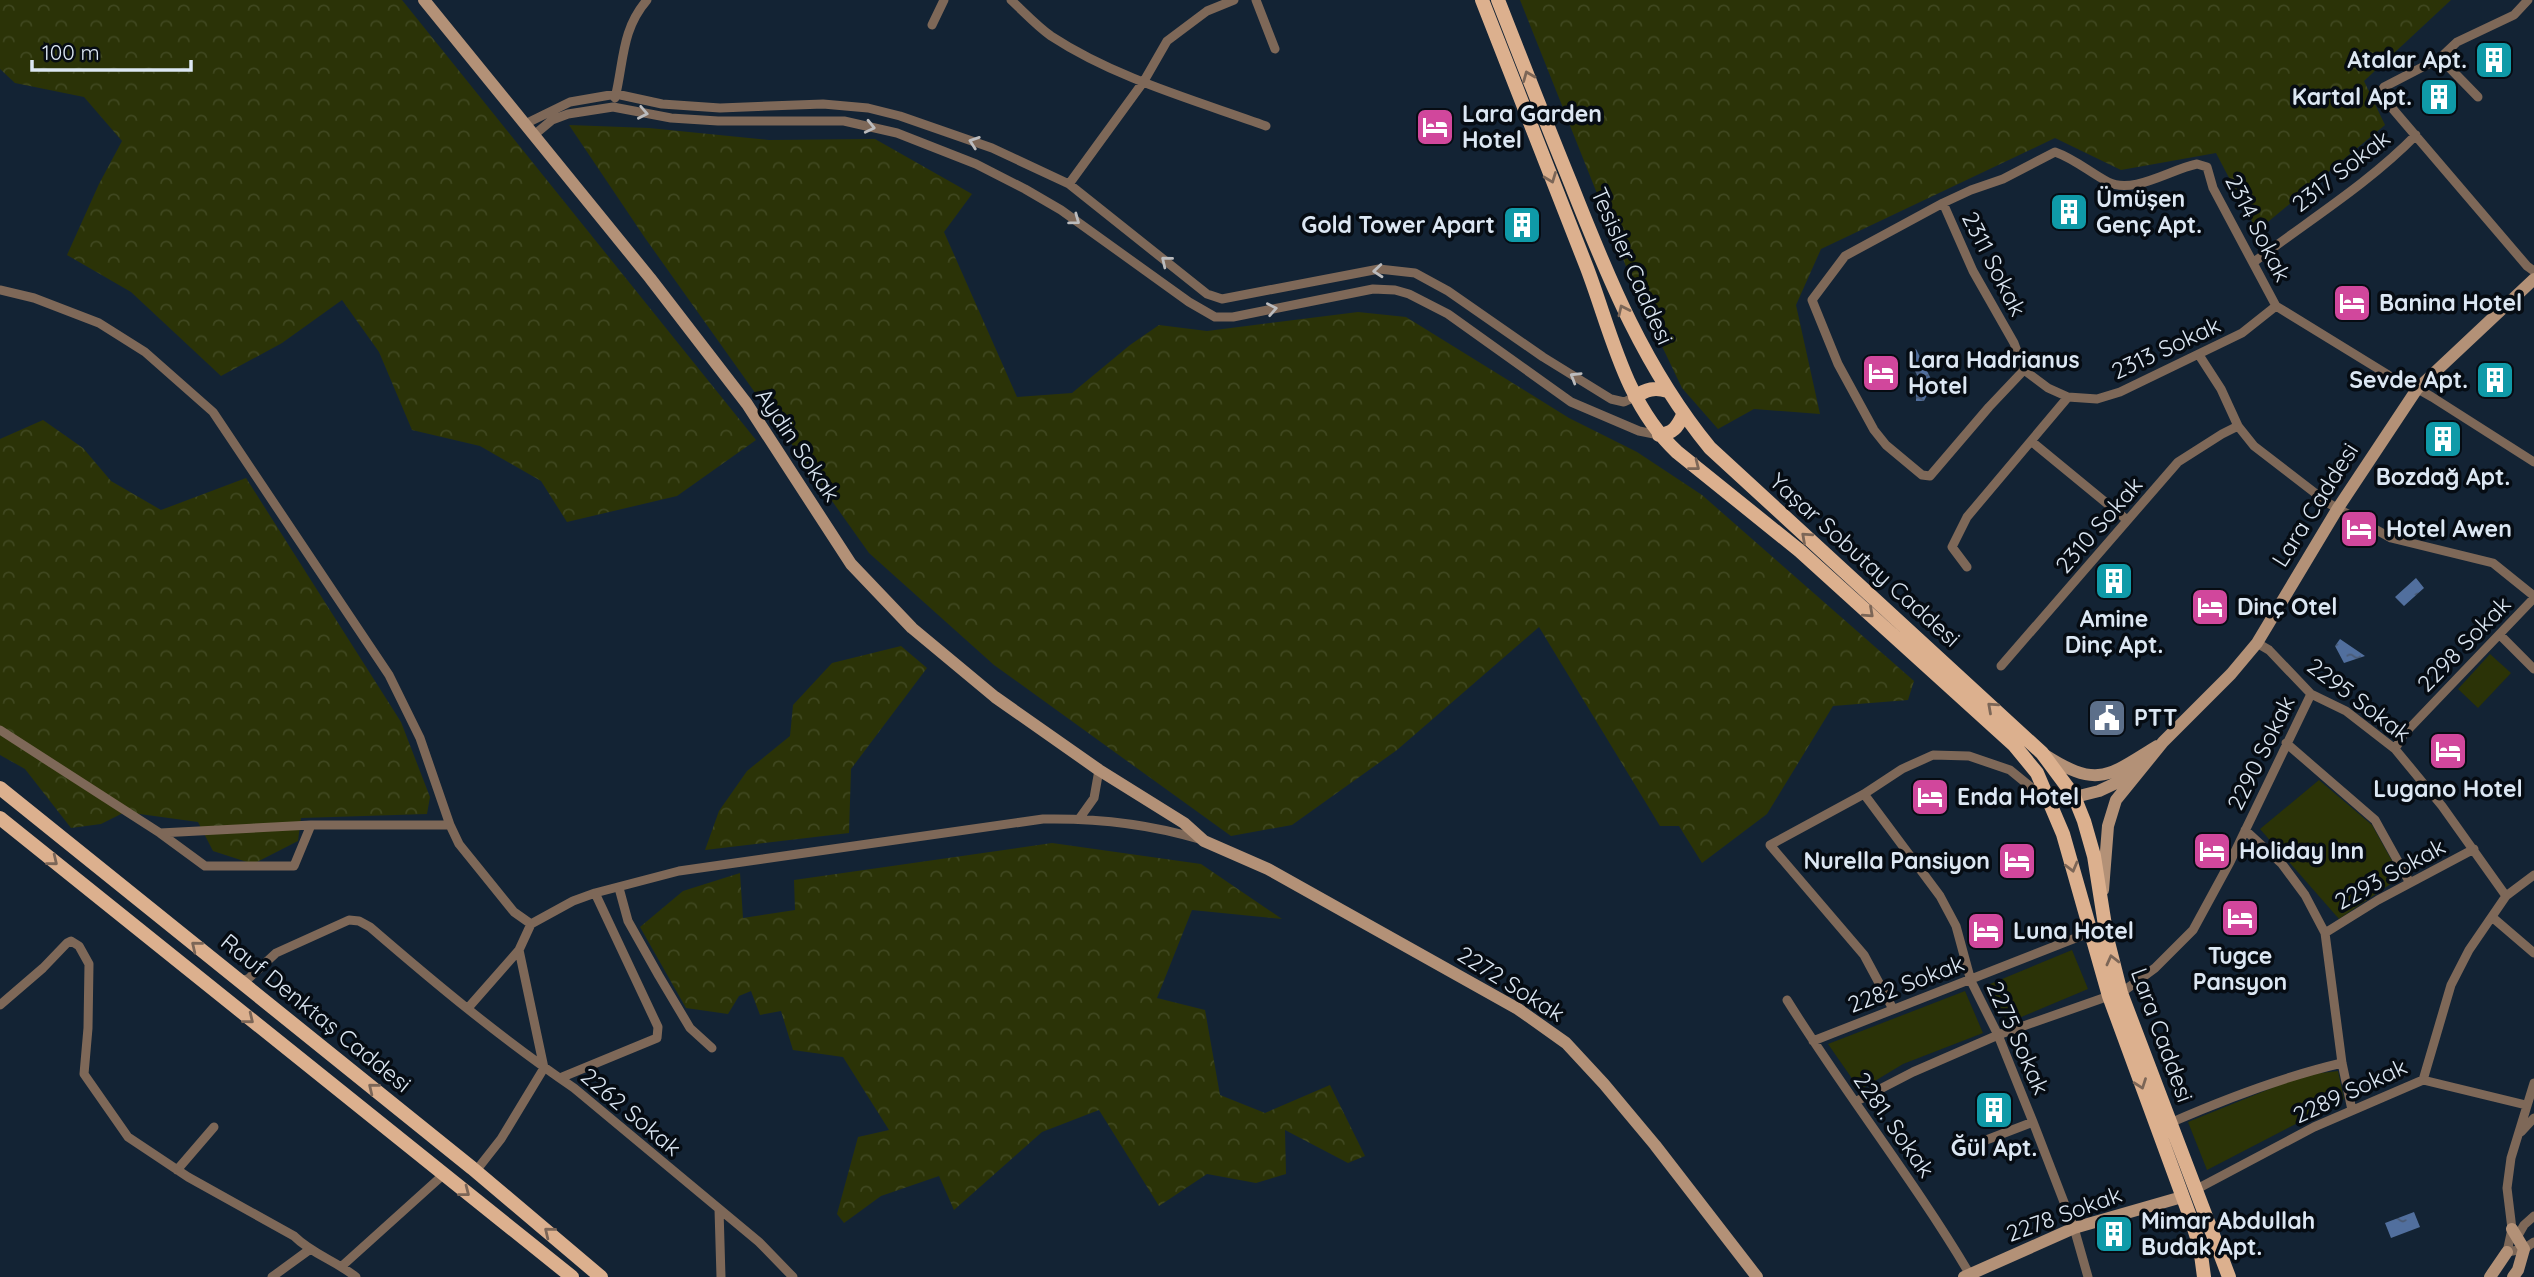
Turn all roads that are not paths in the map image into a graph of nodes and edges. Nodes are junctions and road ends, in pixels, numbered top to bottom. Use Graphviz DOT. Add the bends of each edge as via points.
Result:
graph roads {
  1 [pos="424,0"];
  2 [pos="647,0"];
  3 [pos="944,0"];
  4 [pos="1011,0"];
  5 [pos="1234,0"];
  6 [pos="1256,0"];
  7 [pos="1482,0"];
  8 [pos="1498,0"];
  9 [pos="2528,0"];
  10 [pos="932,25"];
  11 [pos="1275,48"];
  12 [pos="2440,58"];
  13 [pos="1143,81"];
  14 [pos="616,94"];
  15 [pos="2478,97"];
  16 [pos="612,107"];
  17 [pos="525,124"];
  18 [pos="1266,126"];
  19 [pos="534,135"];
  20 [pos="2416,135"];
  21 [pos="1069,184"];
  22 [pos="1943,204"];
  23 [pos="2254,262"];
  24 [pos="2534,271"];
  25 [pos="2534,279"];
  26 [pos="0,290"];
  27 [pos="2276,306"];
  28 [pos="2199,355"];
  29 [pos="2024,370"];
  30 [pos="2418,389"];
  31 [pos="1668,391"];
  32 [pos="1636,397"];
  33 [pos="2068,397"];
  34 [pos="1683,415"];
  35 [pos="2238,426"];
  36 [pos="1658,435"];
  37 [pos="2031,441"];
  38 [pos="2534,462"];
  39 [pos="2338,508"];
  40 [pos="2127,520"];
  41 [pos="1968,567"];
  42 [pos="2534,597"];
  43 [pos="2500,635"];
  44 [pos="2257,643"];
  45 [pos="2001,666"];
  46 [pos="2534,669"];
  47 [pos="2311,694"];
  48 [pos="0,730"];
  49 [pos="2163,742"];
  50 [pos="2286,743"];
  51 [pos="2396,749"];
  52 [pos="2042,753"];
  53 [pos="1099,770"];
  54 [pos="0,788"];
  55 [pos="1864,794"];
  56 [pos="2074,796"];
  57 [pos="2051,803"];
  58 [pos="0,818"];
  59 [pos="1079,819"];
  60 [pos="311,825"];
  61 [pos="450,825"];
  62 [pos="2245,830"];
  63 [pos="160,834"];
  64 [pos="1204,841"];
  65 [pos="2473,849"];
  66 [pos="2534,875"];
  67 [pos="2410,883"];
  68 [pos="619,888"];
  69 [pos="595,893"];
  70 [pos="2506,896"];
  71 [pos="2102,898"];
  72 [pos="2492,917"];
  73 [pos="531,924"];
  74 [pos="2091,932"];
  75 [pos="2325,933"];
  76 [pos="519,950"];
  77 [pos="2534,953"];
  78 [pos="239,981"];
  79 [pos="1971,981"];
  80 [pos="2115,994"];
  81 [pos="1787,1000"];
  82 [pos="0,1005"];
  83 [pos="468,1009"];
  84 [pos="1893,1009"];
  85 [pos="1998,1035"];
  86 [pos="1813,1041"];
  87 [pos="712,1048"];
  88 [pos="2342,1063"];
  89 [pos="544,1068"];
  90 [pos="560,1078"];
  91 [pos="2423,1080"];
  92 [pos="2534,1083"];
  93 [pos="1855,1102"];
  94 [pos="2526,1105"];
  95 [pos="2351,1110"];
  96 [pos="2534,1118"];
  97 [pos="2033,1122"];
  98 [pos="2170,1123"];
  99 [pos="214,1127"];
  100 [pos="2519,1134"];
  101 [pos="1981,1142"];
  102 [pos="472,1168"];
  103 [pos="177,1170"];
  104 [pos="443,1175"];
  105 [pos="2189,1193"];
  106 [pos="719,1209"];
  107 [pos="2534,1216"];
  108 [pos="2074,1228"];
  109 [pos="2522,1239"];
  110 [pos="309,1250"];
  111 [pos="2507,1252"];
  112 [pos="342,1266"];
  113 [pos="1966,1275"];
  114 [pos="271,1277"];
  115 [pos="356,1277"];
  116 [pos="572,1277"];
  117 [pos="601,1277"];
  118 [pos="721,1277"];
  119 [pos="793,1277"];
  120 [pos="1757,1277"];
  121 [pos="2088,1277"];
  122 [pos="2204,1277"];
  123 [pos="2228,1277"];
  124 [pos="2490,1277"];
  125 [pos="2512,1277"];
  1 -- 17 [label="street, Aydin Sokak"];
  2 -- 14 [label="street" via="625,37"];
  3 -- 10 [label="street"];
  4 -- 13 [label="street" via="1074,51"];
  5 -- 13 [label="street" via="1207,10 1167,41"];
  6 -- 11 [label="street"];
  7 -- 32 [label="main road, one-way"];
  31 -- 8 [label="main road, Tesisler Caddesi, one-way" via="1609,280"];
  9 -- 12 [label="street" via="2514,15 2457,42"];
  12 -- 15 [label="street"];
  12 -- 20 [label="street" via="2384,87 2381,94"];
  13 -- 18 [label="street"];
  13 -- 21 [label="street"];
  14 -- 16 [label="street"];
  14 -- 17 [label="street" via="570,102"];
  21 -- 14 [label="street, one-way" via="992,148 868,108 823,104 720,108 662,104"];
  16 -- 19 [label="street" via="568,114"];
  16 -- 36 [label="street, one-way" via="683,119 844,121 897,133 1025,189 1215,317 1373,289 1395,290 1448,314 1571,402"];
  17 -- 19 [label="street, Aydin Sokak"];
  19 -- 53 [label="street, Aydin Sokak" via="747,404 851,564 912,628 995,697"];
  20 -- 23 [label="street, 2317 Sokak" via="2352,191"];
  20 -- 24 [label="street"];
  32 -- 21 [label="street, one-way" via="1611,399 1415,273 1379,270 1222,299 1207,294"];
  22 -- 23 [label="street, 2314 Sokak" via="2055,152 2110,184 2128,187 2197,164 2207,167 2213,188"];
  22 -- 29 [label="street, 2311 Sokak"];
  22 -- 29 [label="street" via="1845,256 1812,300 1838,364 1886,445 1930,477"];
  23 -- 27 [label="street, 2314 Sokak"];
  25 -- 30 [label="street, Lara Caddesi"];
  26 -- 61 [label="street" via="99,323 145,352 213,412 390,675 420,738"];
  27 -- 28 [label="street, 2313 Sokak" via="2242,334"];
  27 -- 30 [label="street, 2314 Sokak"];
  28 -- 33 [label="street, 2313 Sokak" via="2120,392 2097,399"];
  28 -- 35 [label="street"];
  29 -- 33 [label="street"];
  30 -- 38 [label="street, 2314 Sokak"];
  30 -- 39 [label="street, Lara Caddesi"];
  31 -- 32 [label="main road" via="1658,388"];
  31 -- 34 [label="main road, Yaşar Sobutay Caddesi"];
  32 -- 36 [label="main road"];
  33 -- 37 [label="street"];
  34 -- 36 [label="main road" via="1677,428"];
  52 -- 34 [label="main road, Yaşar Sobutay Caddesi, one-way" via="1729,466"];
  35 -- 39 [label="street" via="2254,446"];
  35 -- 40 [label="street, 2310 Sokak" via="2178,462"];
  36 -- 57 [label="main road, one-way" via="1800,551 2014,745 2037,773"];
  37 -- 40 [label="street"];
  37 -- 41 [label="street" via="1967,517 1952,547"];
  39 -- 42 [label="street" via="2391,538 2493,563"];
  39 -- 44 [label="street, Lara Caddesi"];
  40 -- 45 [label="street, 2310 Sokak"];
  42 -- 43 [label="street, 2298 Sokak"];
  43 -- 46 [label="street"];
  43 -- 51 [label="street, 2298 Sokak" via="2404,734"];
  44 -- 47 [label="street, 2295 Sokak"];
  44 -- 49 [label="street, Lara Caddesi"];
  47 -- 50 [label="street, 2290 Sokak"];
  47 -- 51 [label="street, 2295 Sokak" via="2346,711"];
  48 -- 63 [label="street"];
  49 -- 52 [label="street" via="2113,773 2100,776 2080,774"];
  49 -- 56 [label="street" via="2116,783"];
  49 -- 71 [label="street, Lara Caddesi" via="2111,812"];
  50 -- 62 [label="street, 2290 Sokak"];
  50 -- 67 [label="street" via="2375,820"];
  51 -- 65 [label="street, 2295 Sokak"];
  52 -- 56 [label="main road, Yaşar Sobutay Caddesi"];
  53 -- 59 [label="street" via="1094,797"];
  53 -- 64 [label="street, Aydin Sokak" via="1184,823"];
  78 -- 54 [label="main road, Rauf Denktaş Caddesi, one-way"];
  55 -- 57 [label="street" via="1933,755 1969,756 2010,770"];
  55 -- 79 [label="street, 2275 Sokak" via="1940,896 1956,926"];
  55 -- 84 [label="street" via="1770,845 1864,955"];
  56 -- 57 [label="street"];
  56 -- 71 [label="main road, Yaşar Sobutay Caddesi"];
  57 -- 74 [label="main road, one-way"];
  58 -- 104 [label="main road, Rauf Denktaş Caddesi, one-way"];
  59 -- 64 [label="street" via="1166,829"];
  59 -- 68 [label="street" via="1044,820 680,871"];
  60 -- 61 [label="street"];
  60 -- 63 [label="street"];
  60 -- 63 [label="street" via="294,866 205,866"];
  61 -- 73 [label="street" via="459,844 514,912"];
  62 -- 75 [label="street" via="2282,864"];
  62 -- 80 [label="street, 2290 Sokak" via="2193,930 2155,968"];
  64 -- 120 [label="street, 2272 Sokak" via="1268,869 1518,1009 1566,1043 1655,1145"];
  65 -- 67 [label="street, 2293 Sokak"];
  65 -- 70 [label="street, 2295 Sokak"];
  66 -- 70 [label="street, 2289 Sokak"];
  67 -- 75 [label="street, 2293 Sokak"];
  68 -- 69 [label="street"];
  68 -- 87 [label="street" via="628,921 659,976 690,1028"];
  69 -- 73 [label="street"];
  69 -- 90 [label="street" via="657,1027 657,1038"];
  70 -- 72 [label="street, 2289 Sokak"];
  80 -- 71 [label="main road, Lara Caddesi, one-way"];
  72 -- 77 [label="street"];
  72 -- 91 [label="street, 2289 Sokak" via="2451,985"];
  73 -- 76 [label="street"];
  74 -- 79 [label="street, 2282 Sokak"];
  74 -- 80 [label="main road"];
  75 -- 88 [label="street"];
  76 -- 83 [label="street"];
  76 -- 89 [label="street"];
  78 -- 83 [label="street, 2262 Sokak" via="248,979 276,953 349,920 359,921"];
  102 -- 78 [label="main road, Rauf Denktaş Caddesi, one-way"];
  79 -- 84 [label="street, 2282 Sokak"];
  79 -- 85 [label="street, 2275 Sokak"];
  80 -- 85 [label="street, 2290 Sokak"];
  80 -- 98 [label="main road, Lara Caddesi"];
  80 -- 105 [label="main road, one-way"];
  81 -- 86 [label="street, 2281. Sokak"];
  82 -- 103 [label="street" via="67,943 79,946 89,964 83,1074 128,1137"];
  83 -- 89 [label="street, 2262 Sokak"];
  84 -- 86 [label="street, 2282 Sokak"];
  85 -- 93 [label="street, 2290 Sokak"];
  85 -- 97 [label="street, 2275 Sokak"];
  86 -- 93 [label="street, 2281. Sokak"];
  88 -- 95 [label="street"];
  88 -- 98 [label="street" via="2301,1072"];
  89 -- 90 [label="street, 2262 Sokak"];
  89 -- 102 [label="street" via="501,1139 479,1167"];
  90 -- 106 [label="street, 2262 Sokak"];
  91 -- 94 [label="street"];
  91 -- 95 [label="street, 2289 Sokak"];
  92 -- 94 [label="street"];
  93 -- 113 [label="street, 2281. Sokak" via="1937,1219"];
  94 -- 100 [label="street"];
  95 -- 105 [label="street, 2289 Sokak"];
  96 -- 100 [label="street"];
  97 -- 101 [label="street"];
  97 -- 108 [label="street, 2275 Sokak"];
  98 -- 105 [label="main road, Lara Caddesi"];
  99 -- 103 [label="street"];
  100 -- 109 [label="street" via="2507,1188"];
  117 -- 102 [label="main road, Rauf Denktaş Caddesi, one-way"];
  103 -- 110 [label="street" via="293,1236"];
  104 -- 112 [label="street"];
  104 -- 116 [label="main road, Rauf Denktaş Caddesi, one-way"];
  105 -- 108 [label="street, 2278 Sokak"];
  105 -- 122 [label="main road"];
  105 -- 123 [label="main road, Lara Caddesi"];
  106 -- 118 [label="street"];
  106 -- 119 [label="street, 2262 Sokak"];
  107 -- 109 [label="street" via="2524,1225"];
  108 -- 113 [label="street, 2278 Sokak"];
  108 -- 121 [label="street, 2275 Sokak"];
  109 -- 111 [label="street"];
  109 -- 125 [label="street" via="2518,1270"];
  110 -- 112 [label="street"];
  110 -- 114 [label="street"];
  111 -- 124 [label="street"];
  112 -- 115 [label="street"];
}
